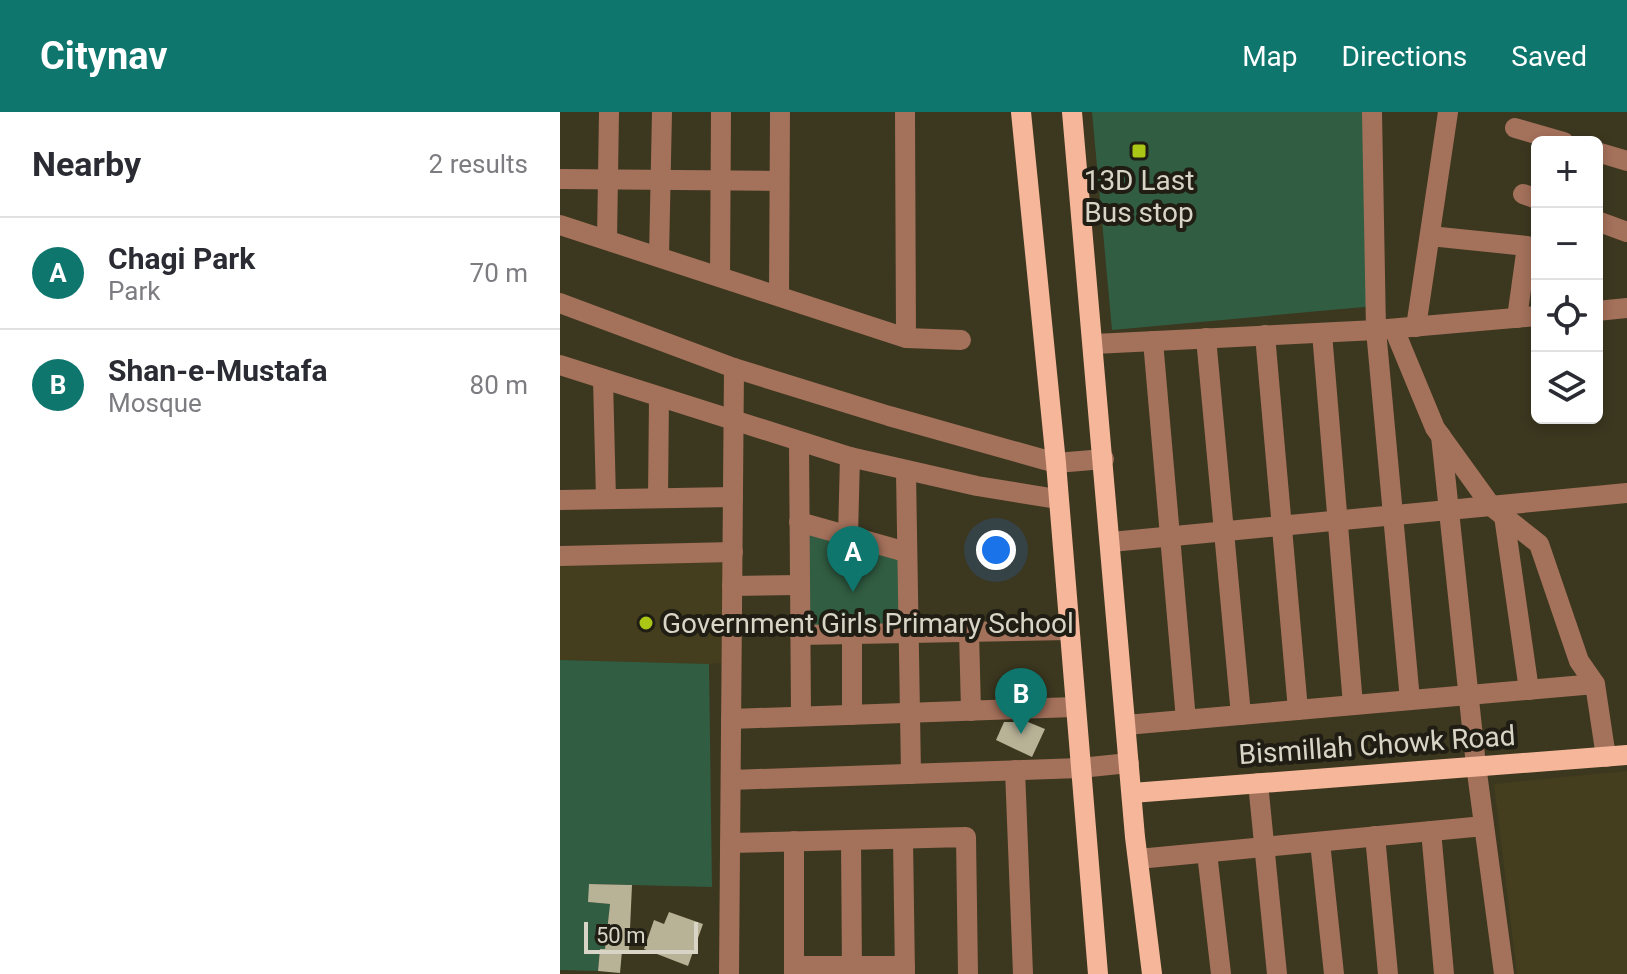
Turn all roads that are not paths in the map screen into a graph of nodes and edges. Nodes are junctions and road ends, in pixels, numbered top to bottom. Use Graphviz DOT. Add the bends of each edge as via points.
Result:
graph roads {
  1 [pos="609,112"];
  2 [pos="662,112"];
  3 [pos="721,112"];
  4 [pos="780,112"];
  5 [pos="905,112"];
  6 [pos="1021,112"];
  7 [pos="1072,112"];
  8 [pos="1372,112"];
  9 [pos="1448,112"];
  10 [pos="1515,128"];
  11 [pos="1543,136"];
  12 [pos="1603,154"];
  13 [pos="1627,161"];
  14 [pos="560,179"];
  15 [pos="608,180"];
  16 [pos="661,180"];
  17 [pos="720,181"];
  18 [pos="779,181"];
  19 [pos="1603,223"];
  20 [pos="560,225"];
  21 [pos="1627,232"];
  22 [pos="1430,236"];
  23 [pos="607,240"];
  24 [pos="659,257"];
  25 [pos="720,277"];
  26 [pos="779,296"];
  27 [pos="560,303"];
  28 [pos="1627,308"];
  29 [pos="1603,310"];
  30 [pos="1527,317"];
  31 [pos="1416,327"];
  32 [pos="1385,330"];
  33 [pos="1322,333"];
  34 [pos="1265,335"];
  35 [pos="906,338"];
  36 [pos="1206,338"];
  37 [pos="961,340"];
  38 [pos="1153,341"];
  39 [pos="1094,344"];
  40 [pos="560,365"];
  41 [pos="734,368"];
  42 [pos="603,379"];
  43 [pos="659,397"];
  44 [pos="734,420"];
  45 [pos="1441,436"];
  46 [pos="799,442"];
  47 [pos="850,457"];
  48 [pos="1104,459"];
  49 [pos="1056,463"];
  50 [pos="906,472"];
  51 [pos="1627,493"];
  52 [pos="733,497"];
  53 [pos="658,498"];
  54 [pos="606,499"];
  55 [pos="1057,499"];
  56 [pos="560,500"];
  57 [pos="1449,511"];
  58 [pos="1498,512"];
  59 [pos="1393,516"];
  60 [pos="1338,521"];
  61 [pos="799,522"];
  62 [pos="1283,526"];
  63 [pos="1224,532"];
  64 [pos="848,536"];
  65 [pos="1170,537"];
  66 [pos="1111,542"];
  67 [pos="733,552"];
  68 [pos="906,552"];
  69 [pos="560,556"];
  70 [pos="800,585"];
  71 [pos="732,586"];
  72 [pos="1068,630"];
  73 [pos="908,632"];
  74 [pos="969,632"];
  75 [pos="852,634"];
  76 [pos="800,635"];
  77 [pos="1595,684"];
  78 [pos="1529,690"];
  79 [pos="1468,695"];
  80 [pos="1410,700"];
  81 [pos="1353,705"];
  82 [pos="1075,707"];
  83 [pos="1298,710"];
  84 [pos="971,711"];
  85 [pos="910,713"];
  86 [pos="852,715"];
  87 [pos="1241,715"];
  88 [pos="801,716"];
  89 [pos="731,719"];
  90 [pos="1186,720"];
  91 [pos="1126,725"];
  92 [pos="1617,756"];
  93 [pos="1129,763"];
  94 [pos="1476,765"];
  95 [pos="1080,768"];
  96 [pos="1015,770"];
  97 [pos="911,774"];
  98 [pos="731,780"];
  99 [pos="1258,783"];
  100 [pos="1132,793"];
  101 [pos="1484,826"];
  102 [pos="1431,831"];
  103 [pos="1375,836"];
  104 [pos="903,839"];
  105 [pos="851,840"];
  106 [pos="794,841"];
  107 [pos="1320,842"];
  108 [pos="730,843"];
  109 [pos="1264,847"];
  110 [pos="1207,853"];
  111 [pos="1138,859"];
  112 [pos="794,970"];
  113 [pos="852,970"];
  114 [pos="905,970"];
  115 [pos="729,974"];
  116 [pos="968,974"];
  117 [pos="1023,974"];
  118 [pos="1098,974"];
  119 [pos="1152,974"];
  120 [pos="1221,974"];
  121 [pos="1277,974"];
  122 [pos="1334,974"];
  123 [pos="1388,974"];
  124 [pos="1444,974"];
  125 [pos="1504,974"];
  1 -- 15 [label="street"];
  2 -- 16 [label="street"];
  3 -- 17 [label="street"];
  4 -- 18 [label="street"];
  5 -- 35 [label="street"];
  6 -- 49 [label="main road"];
  7 -- 39 [label="main road"];
  8 -- 32 [label="street"];
  9 -- 22 [label="street"];
  10 -- 11 [label="street"];
  12 -- 13 [label="street"];
  14 -- 15 [label="street"];
  15 -- 16 [label="street"];
  15 -- 23 [label="street"];
  16 -- 17 [label="street"];
  16 -- 24 [label="street"];
  17 -- 18 [label="street"];
  17 -- 25 [label="street"];
  18 -- 26 [label="street"];
  19 -- 21 [label="street"];
  20 -- 23 [label="street"];
  22 -- 30 [label="street" via="1527,246"];
  22 -- 31 [label="street"];
  23 -- 24 [label="street"];
  24 -- 25 [label="street"];
  25 -- 26 [label="street"];
  26 -- 35 [label="street"];
  27 -- 41 [label="street"];
  28 -- 29 [label="street"];
  30 -- 31 [label="street"];
  31 -- 32 [label="street"];
  32 -- 33 [label="street"];
  32 -- 45 [label="street"];
  32 -- 59 [label="street"];
  33 -- 34 [label="street"];
  33 -- 60 [label="street"];
  34 -- 36 [label="street"];
  34 -- 62 [label="street"];
  35 -- 37 [label="street"];
  36 -- 38 [label="street"];
  36 -- 63 [label="street"];
  38 -- 39 [label="street"];
  38 -- 65 [label="street"];
  39 -- 48 [label="main road"];
  40 -- 42 [label="street"];
  41 -- 44 [label="street"];
  41 -- 49 [label="street"];
  42 -- 43 [label="street"];
  42 -- 54 [label="street"];
  43 -- 44 [label="street"];
  43 -- 53 [label="street"];
  44 -- 46 [label="street"];
  44 -- 52 [label="street"];
  45 -- 57 [label="street"];
  45 -- 58 [label="street"];
  46 -- 47 [label="street"];
  46 -- 61 [label="street"];
  47 -- 50 [label="street"];
  47 -- 64 [label="street"];
  48 -- 49 [label="street"];
  48 -- 66 [label="main road"];
  49 -- 55 [label="main road"];
  50 -- 55 [label="street"];
  50 -- 68 [label="street"];
  51 -- 58 [label="street"];
  52 -- 53 [label="street"];
  52 -- 67 [label="street"];
  53 -- 54 [label="street"];
  54 -- 56 [label="street"];
  55 -- 72 [label="main road"];
  57 -- 58 [label="street"];
  57 -- 59 [label="street"];
  57 -- 79 [label="street"];
  58 -- 77 [label="street" via="1539,544 1579,661"];
  58 -- 78 [label="street"];
  59 -- 60 [label="street"];
  59 -- 80 [label="street"];
  60 -- 62 [label="street"];
  60 -- 81 [label="street"];
  61 -- 64 [label="street"];
  61 -- 70 [label="street"];
  62 -- 63 [label="street"];
  62 -- 83 [label="street"];
  63 -- 65 [label="street"];
  63 -- 87 [label="street"];
  64 -- 68 [label="street"];
  65 -- 66 [label="street"];
  65 -- 90 [label="street"];
  66 -- 91 [label="main road"];
  67 -- 69 [label="street"];
  67 -- 71 [label="street"];
  68 -- 73 [label="street"];
  70 -- 71 [label="street"];
  70 -- 76 [label="street"];
  71 -- 89 [label="street"];
  72 -- 74 [label="street"];
  72 -- 82 [label="main road"];
  73 -- 74 [label="street"];
  73 -- 75 [label="street"];
  73 -- 85 [label="street"];
  74 -- 84 [label="street"];
  75 -- 76 [label="street"];
  75 -- 86 [label="street"];
  76 -- 88 [label="street"];
  77 -- 78 [label="street"];
  77 -- 92 [label="street"];
  78 -- 79 [label="street"];
  79 -- 80 [label="street"];
  79 -- 94 [label="street"];
  80 -- 81 [label="street"];
  81 -- 83 [label="street"];
  82 -- 84 [label="street"];
  82 -- 95 [label="main road"];
  83 -- 87 [label="street"];
  84 -- 85 [label="street"];
  85 -- 86 [label="street"];
  85 -- 97 [label="street"];
  86 -- 88 [label="street"];
  87 -- 90 [label="street"];
  88 -- 89 [label="street"];
  89 -- 98 [label="street"];
  90 -- 91 [label="street"];
  91 -- 93 [label="main road"];
  92 -- 94 [label="main road, Bismillah Chowk Road"];
  93 -- 95 [label="street"];
  93 -- 100 [label="main road"];
  94 -- 99 [label="main road, Bismillah Chowk Road"];
  94 -- 101 [label="street"];
  95 -- 96 [label="street"];
  95 -- 118 [label="main road"];
  96 -- 97 [label="street"];
  96 -- 117 [label="street"];
  97 -- 98 [label="street"];
  98 -- 108 [label="street"];
  99 -- 100 [label="main road, Bismillah Chowk Road"];
  99 -- 109 [label="street"];
  100 -- 111 [label="main road"];
  101 -- 102 [label="street"];
  101 -- 125 [label="street"];
  102 -- 103 [label="street"];
  102 -- 124 [label="street"];
  103 -- 107 [label="street"];
  103 -- 123 [label="street"];
  104 -- 105 [label="street"];
  104 -- 114 [label="street"];
  104 -- 116 [label="street" via="966,837"];
  105 -- 106 [label="street"];
  105 -- 113 [label="street"];
  106 -- 108 [label="street"];
  106 -- 112 [label="street"];
  107 -- 109 [label="street"];
  107 -- 122 [label="street"];
  108 -- 115 [label="street"];
  109 -- 110 [label="street"];
  109 -- 121 [label="street"];
  110 -- 111 [label="street"];
  110 -- 120 [label="street"];
  111 -- 119 [label="main road"];
  112 -- 113 [label="street"];
  113 -- 114 [label="street"];
}
